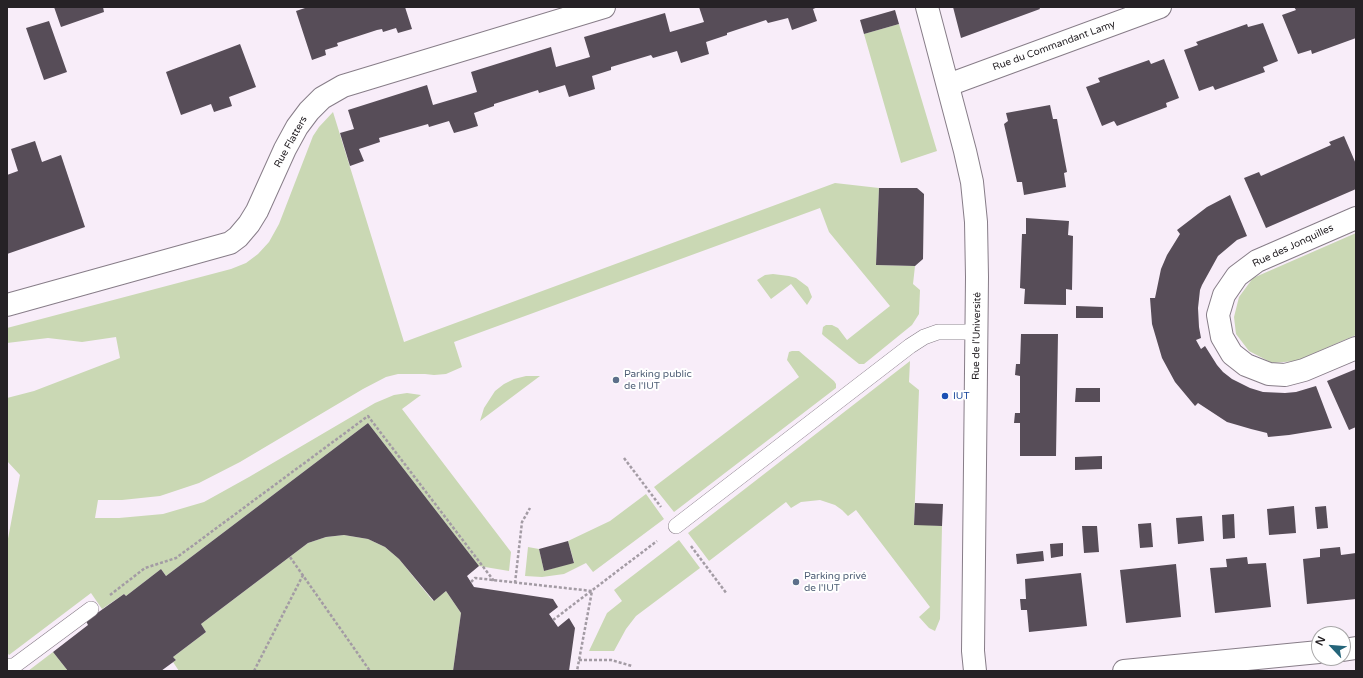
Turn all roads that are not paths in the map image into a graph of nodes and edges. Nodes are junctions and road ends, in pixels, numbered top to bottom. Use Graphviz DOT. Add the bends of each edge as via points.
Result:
graph roads {
  1 [pos="604,7"];
  2 [pos="927,7"];
  3 [pos="1160,7"];
  4 [pos="948,85"];
  5 [pos="1356,218"];
  6 [pos="7,305"];
  7 [pos="977,332"];
  8 [pos="1356,348"];
  9 [pos="676,526"];
  10 [pos="91,609"];
  11 [pos="1311,653"];
  12 [pos="7,666"];
  13 [pos="975,671"];
  14 [pos="1124,671"];
  1 -- 6 [label="street, Rue Flatters" via="343,86 322,98 305,116 285,149 257,211 238,237 230,242"];
  2 -- 4 [label="street, Rue de l'Université"];
  3 -- 4 [label="street, Rue du Commandant Lamy"];
  4 -- 7 [label="street, Rue de l'Université" via="972,182 976,222"];
  5 -- 8 [label="street, Rue des Jonquilles" via="1257,261 1237,276 1224,295 1218,315 1222,337 1232,354 1246,365 1269,374 1285,375 1304,370"];
  7 -- 9 [label="lane" via="938,332 917,341"];
  7 -- 13 [label="street, Rue de l'Université" via="973,652"];
  10 -- 12 [label="lane" via="14,666"];
  11 -- 14 [label="street"];
}
